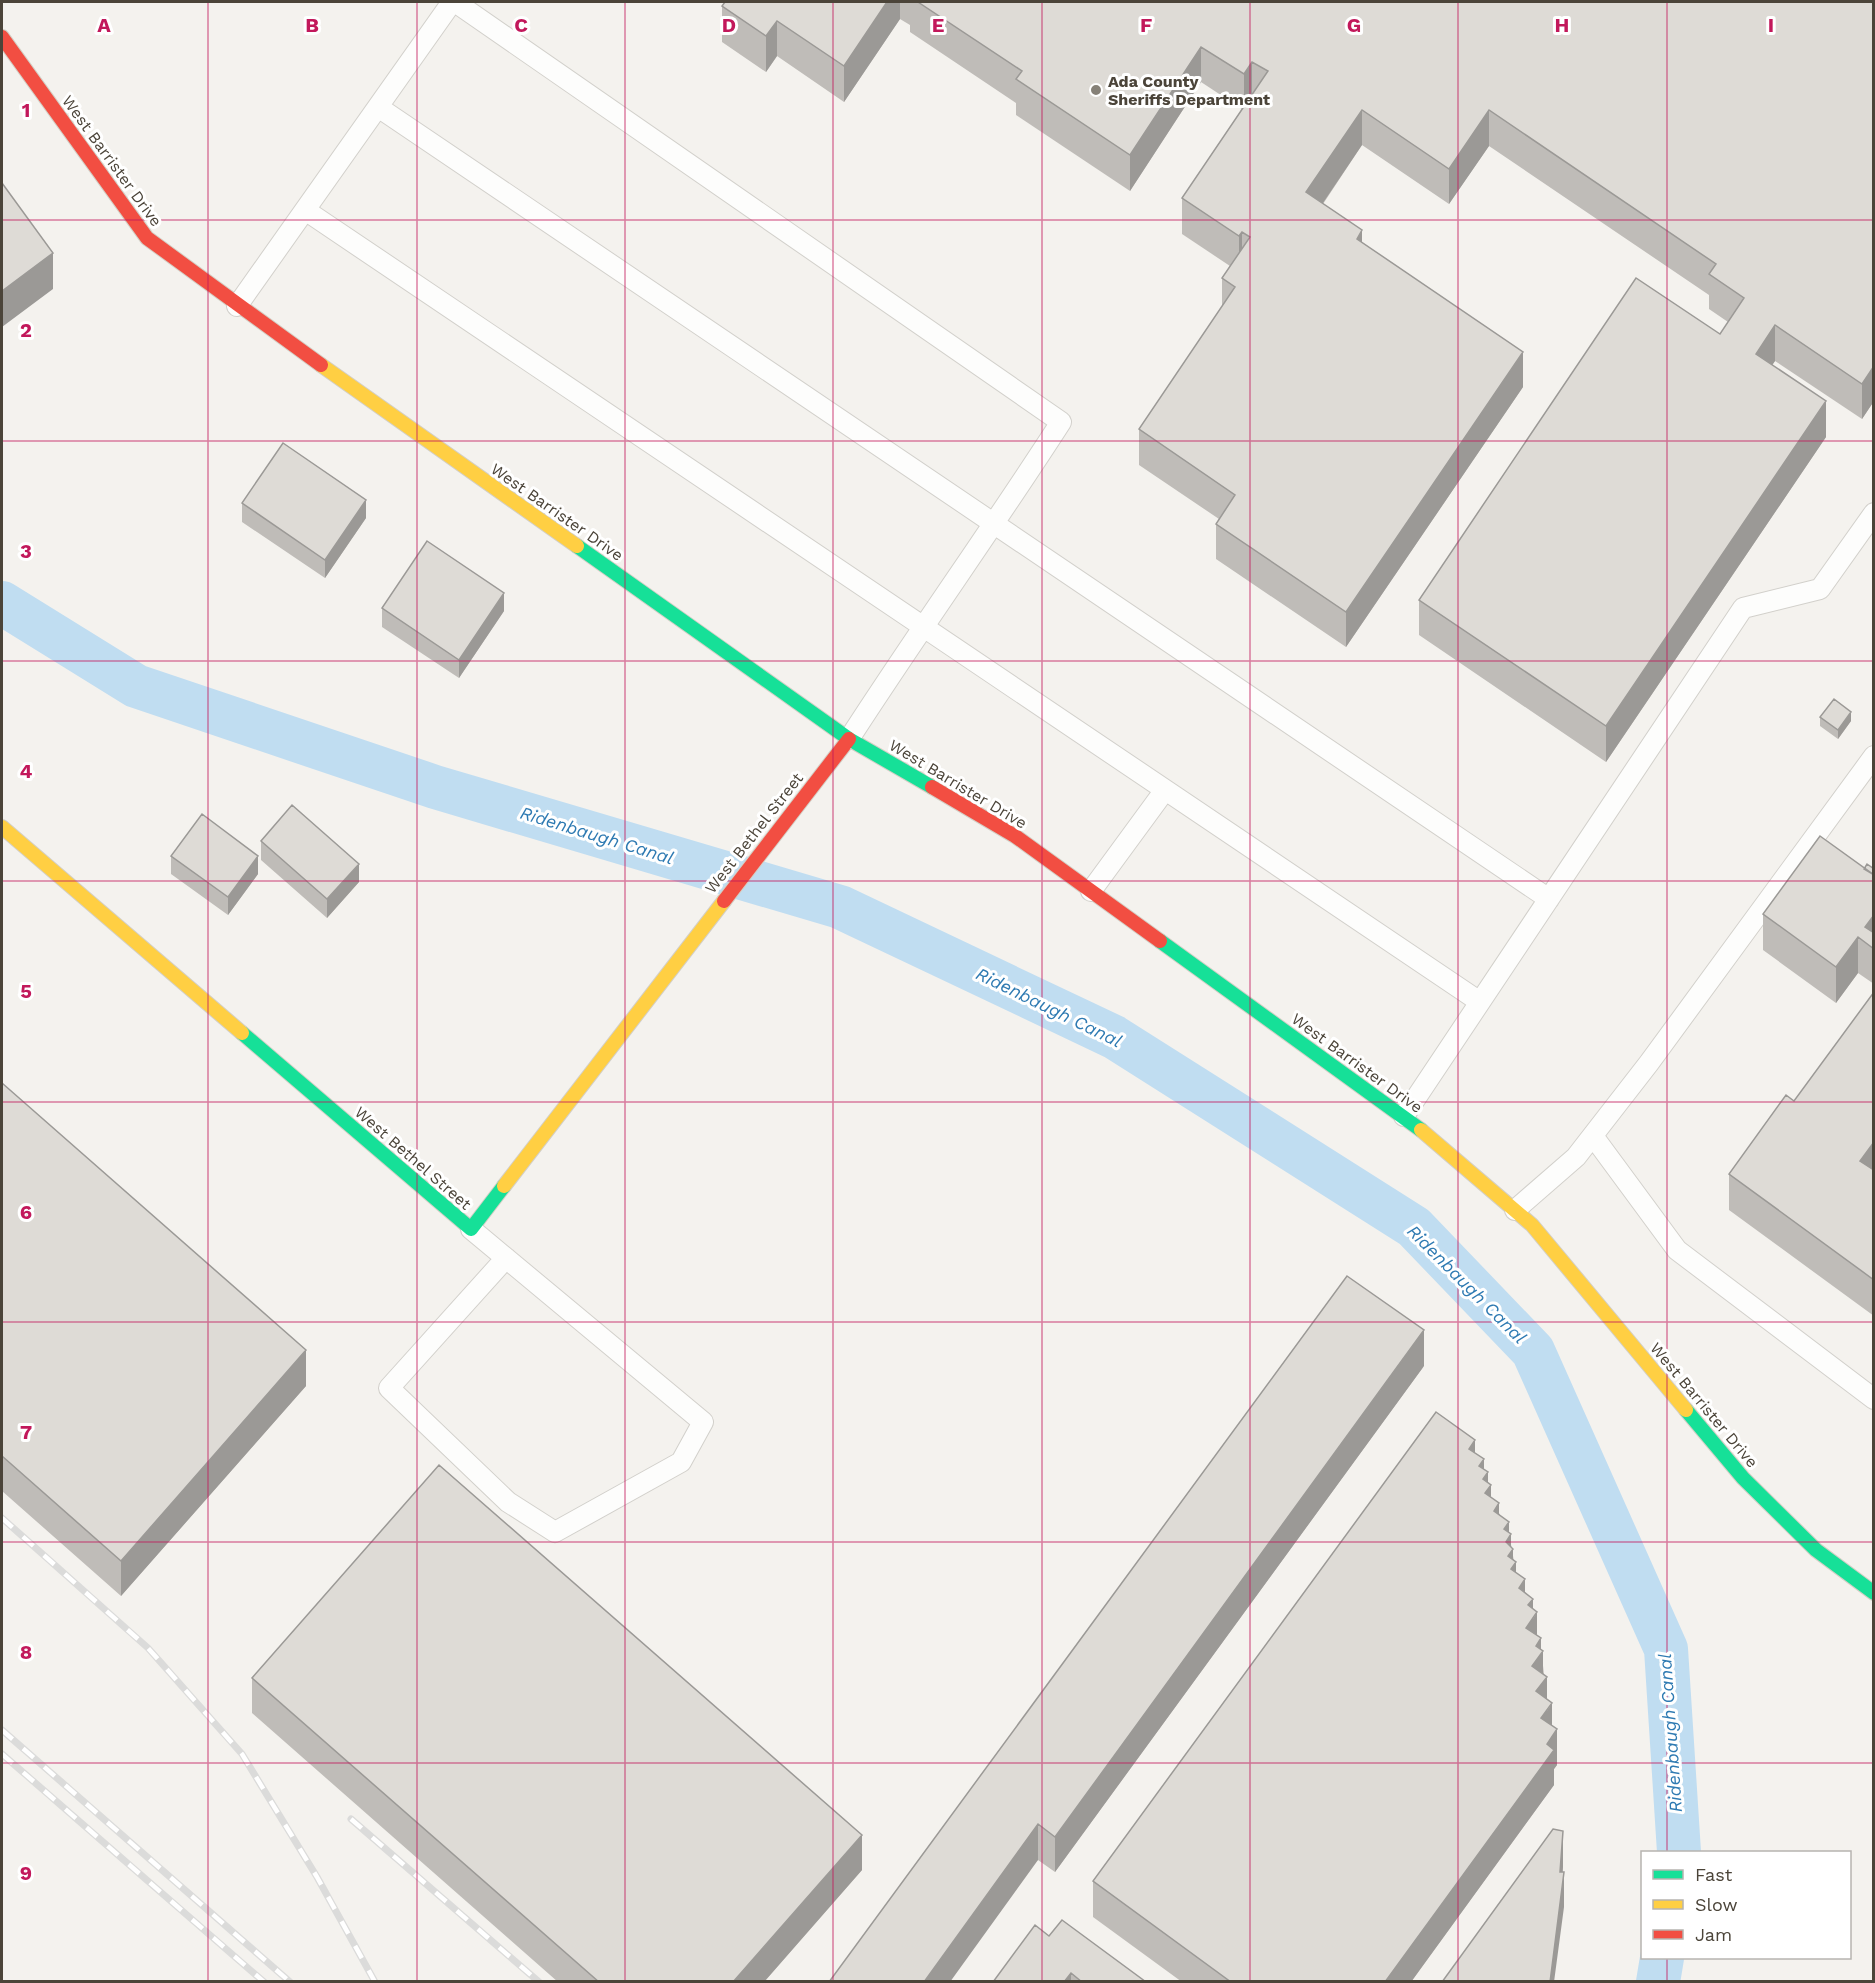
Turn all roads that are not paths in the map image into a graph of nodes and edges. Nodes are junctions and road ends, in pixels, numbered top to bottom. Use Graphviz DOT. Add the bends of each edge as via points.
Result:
graph roads {
  1 [pos="454,2"];
  2 [pos="2,37"];
  3 [pos="378,107"];
  4 [pos="305,210"];
  5 [pos="237,306"];
  6 [pos="1874,513"];
  7 [pos="994,525"];
  8 [pos="922,626"];
  9 [pos="849,739"];
  10 [pos="1874,756"];
  11 [pos="1165,790"];
  12 [pos="2,827"];
  13 [pos="1091,891"];
  14 [pos="1549,899"];
  15 [pos="1480,1002"];
  16 [pos="1404,1116"];
  17 [pos="1593,1136"];
  18 [pos="1515,1210"];
  19 [pos="471,1229"];
  20 [pos="506,1258"];
  21 [pos="1874,1399"];
  22 [pos="1874,1593"];
  1 -- 3 [label="lane"];
  1 -- 7 [label="lane" via="1060,422"];
  2 -- 5 [label="street, West Barrister Drive" via="147,238"];
  3 -- 4 [label="lane"];
  3 -- 7 [label="lane"];
  4 -- 5 [label="lane"];
  4 -- 8 [label="lane"];
  5 -- 9 [label="street, West Barrister Drive"];
  6 -- 14 [label="lane" via="1820,589 1743,608"];
  7 -- 8 [label="lane"];
  7 -- 14 [label="lane"];
  8 -- 9 [label="lane"];
  8 -- 11 [label="lane"];
  9 -- 13 [label="street, West Barrister Drive" via="1015,836"];
  9 -- 19 [label="street, West Bethel Street"];
  10 -- 17 [label="lane"];
  11 -- 13 [label="lane"];
  11 -- 15 [label="lane"];
  12 -- 19 [label="street, West Bethel Street"];
  13 -- 16 [label="street, West Barrister Drive"];
  14 -- 15 [label="lane"];
  15 -- 16 [label="lane"];
  16 -- 18 [label="street, West Barrister Drive"];
  17 -- 18 [label="lane" via="1576,1157"];
  17 -- 21 [label="lane" via="1677,1250"];
  18 -- 22 [label="street, West Barrister Drive" via="1532,1225 1743,1478 1816,1550"];
  19 -- 20 [label="lane"];
  20 -- 20 [label="lane" via="703,1422 681,1462 555,1532 508,1502 389,1388"];
}
